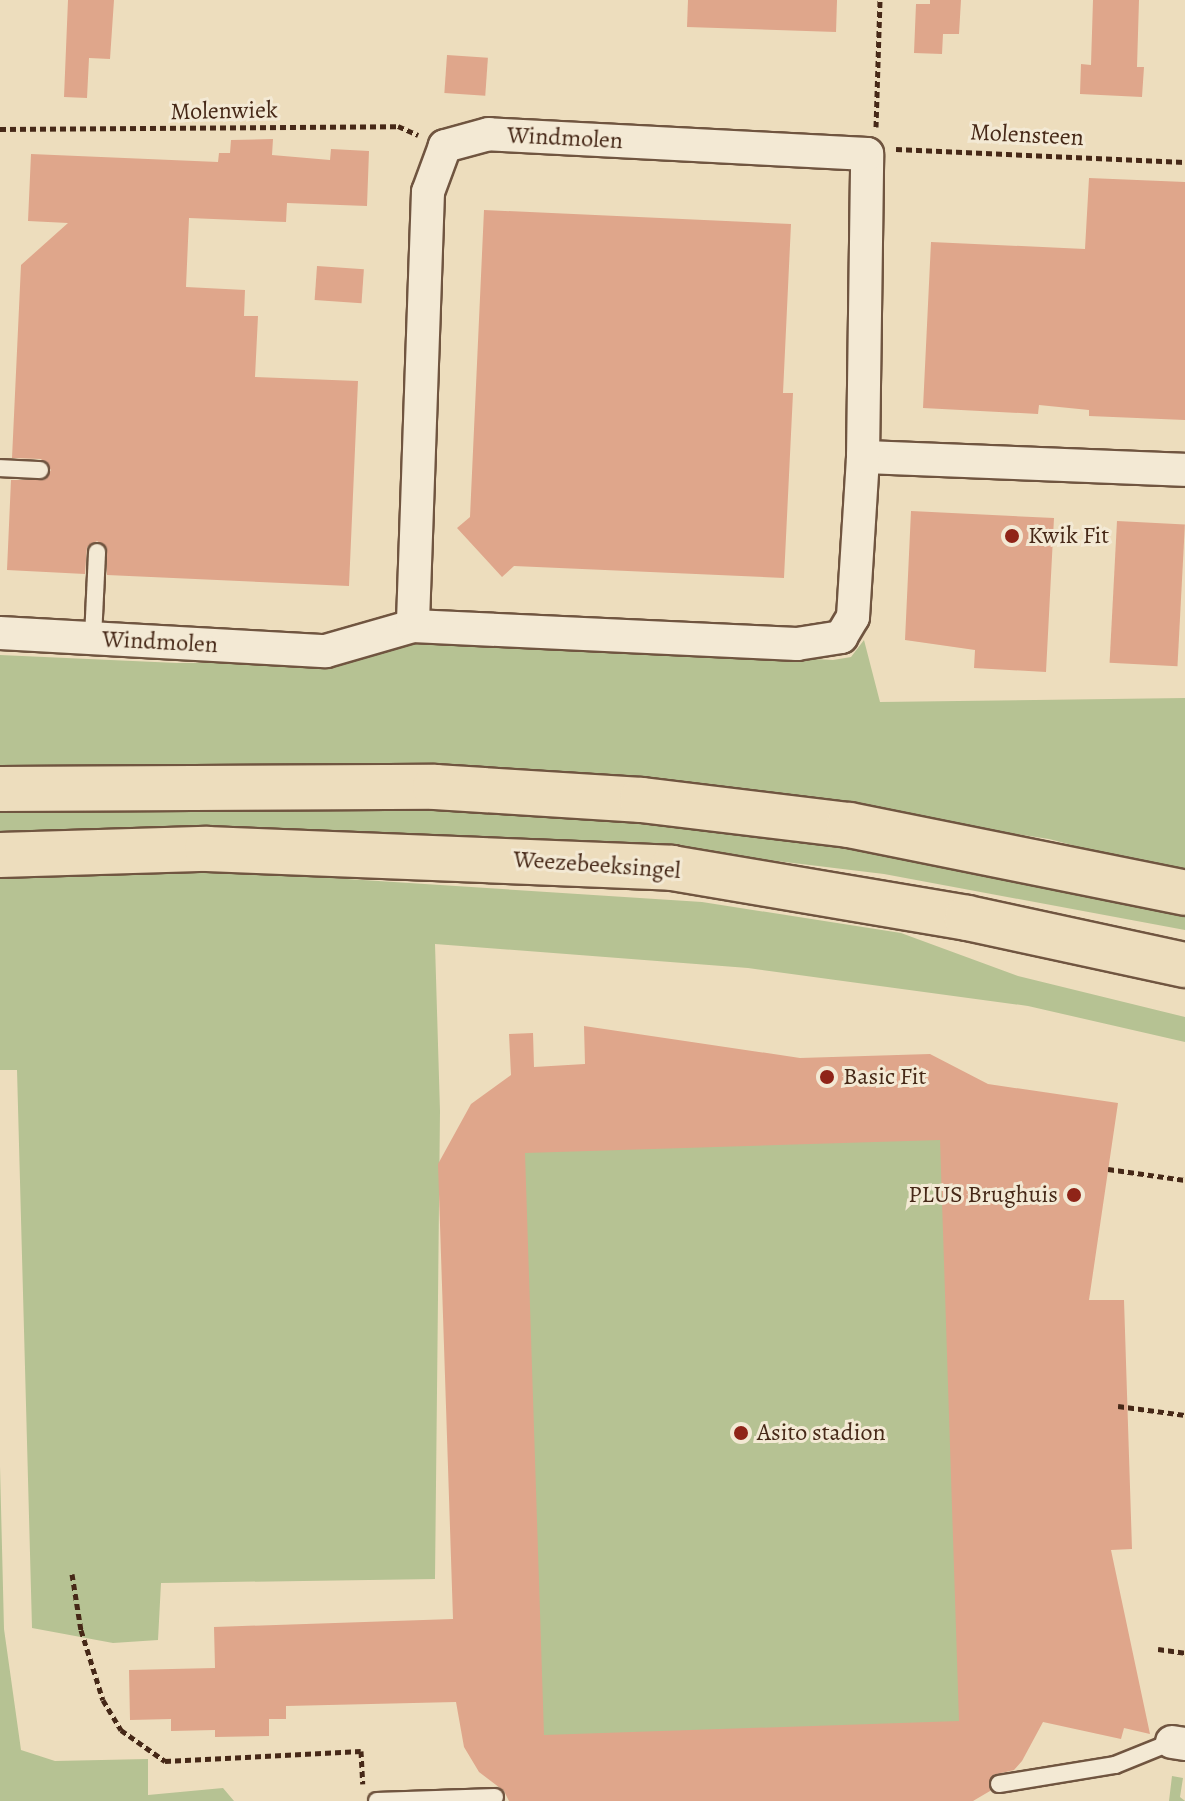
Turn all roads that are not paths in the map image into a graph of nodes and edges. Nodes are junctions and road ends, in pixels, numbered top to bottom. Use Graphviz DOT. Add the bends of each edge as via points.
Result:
graph roads {
  1 [pos="863,457"];
  2 [pos="0,468"];
  3 [pos="40,470"];
  4 [pos="1185,470"];
  5 [pos="97,552"];
  6 [pos="413,626"];
  7 [pos="0,633"];
  8 [pos="93,638"];
  9 [pos="0,789"];
  10 [pos="0,855"];
  11 [pos="1185,893"];
  12 [pos="1185,965"];
  13 [pos="1178,1743"];
  14 [pos="999,1784"];
  15 [pos="495,1797"];
  16 [pos="377,1801"];
  1 -- 4 [label="street"];
  1 -- 6 [label="street, Windmolen" via="853,617 841,637 797,644"];
  1 -- 6 [label="street, Windmolen" via="867,154 489,134 445,146 428,192"];
  2 -- 3 [label="lane"];
  5 -- 8 [label="lane"];
  6 -- 8 [label="street, Windmolen" via="326,651"];
  7 -- 8 [label="street, Windmolen"];
  9 -- 11 [label="main road" via="435,787 642,800 849,825"];
  10 -- 12 [label="main road, Weezebeeksingel" via="207,849 672,868 967,918"];
  13 -- 14 [label="lane" via="1115,1765"];
  15 -- 16 [label="lane"];
}
